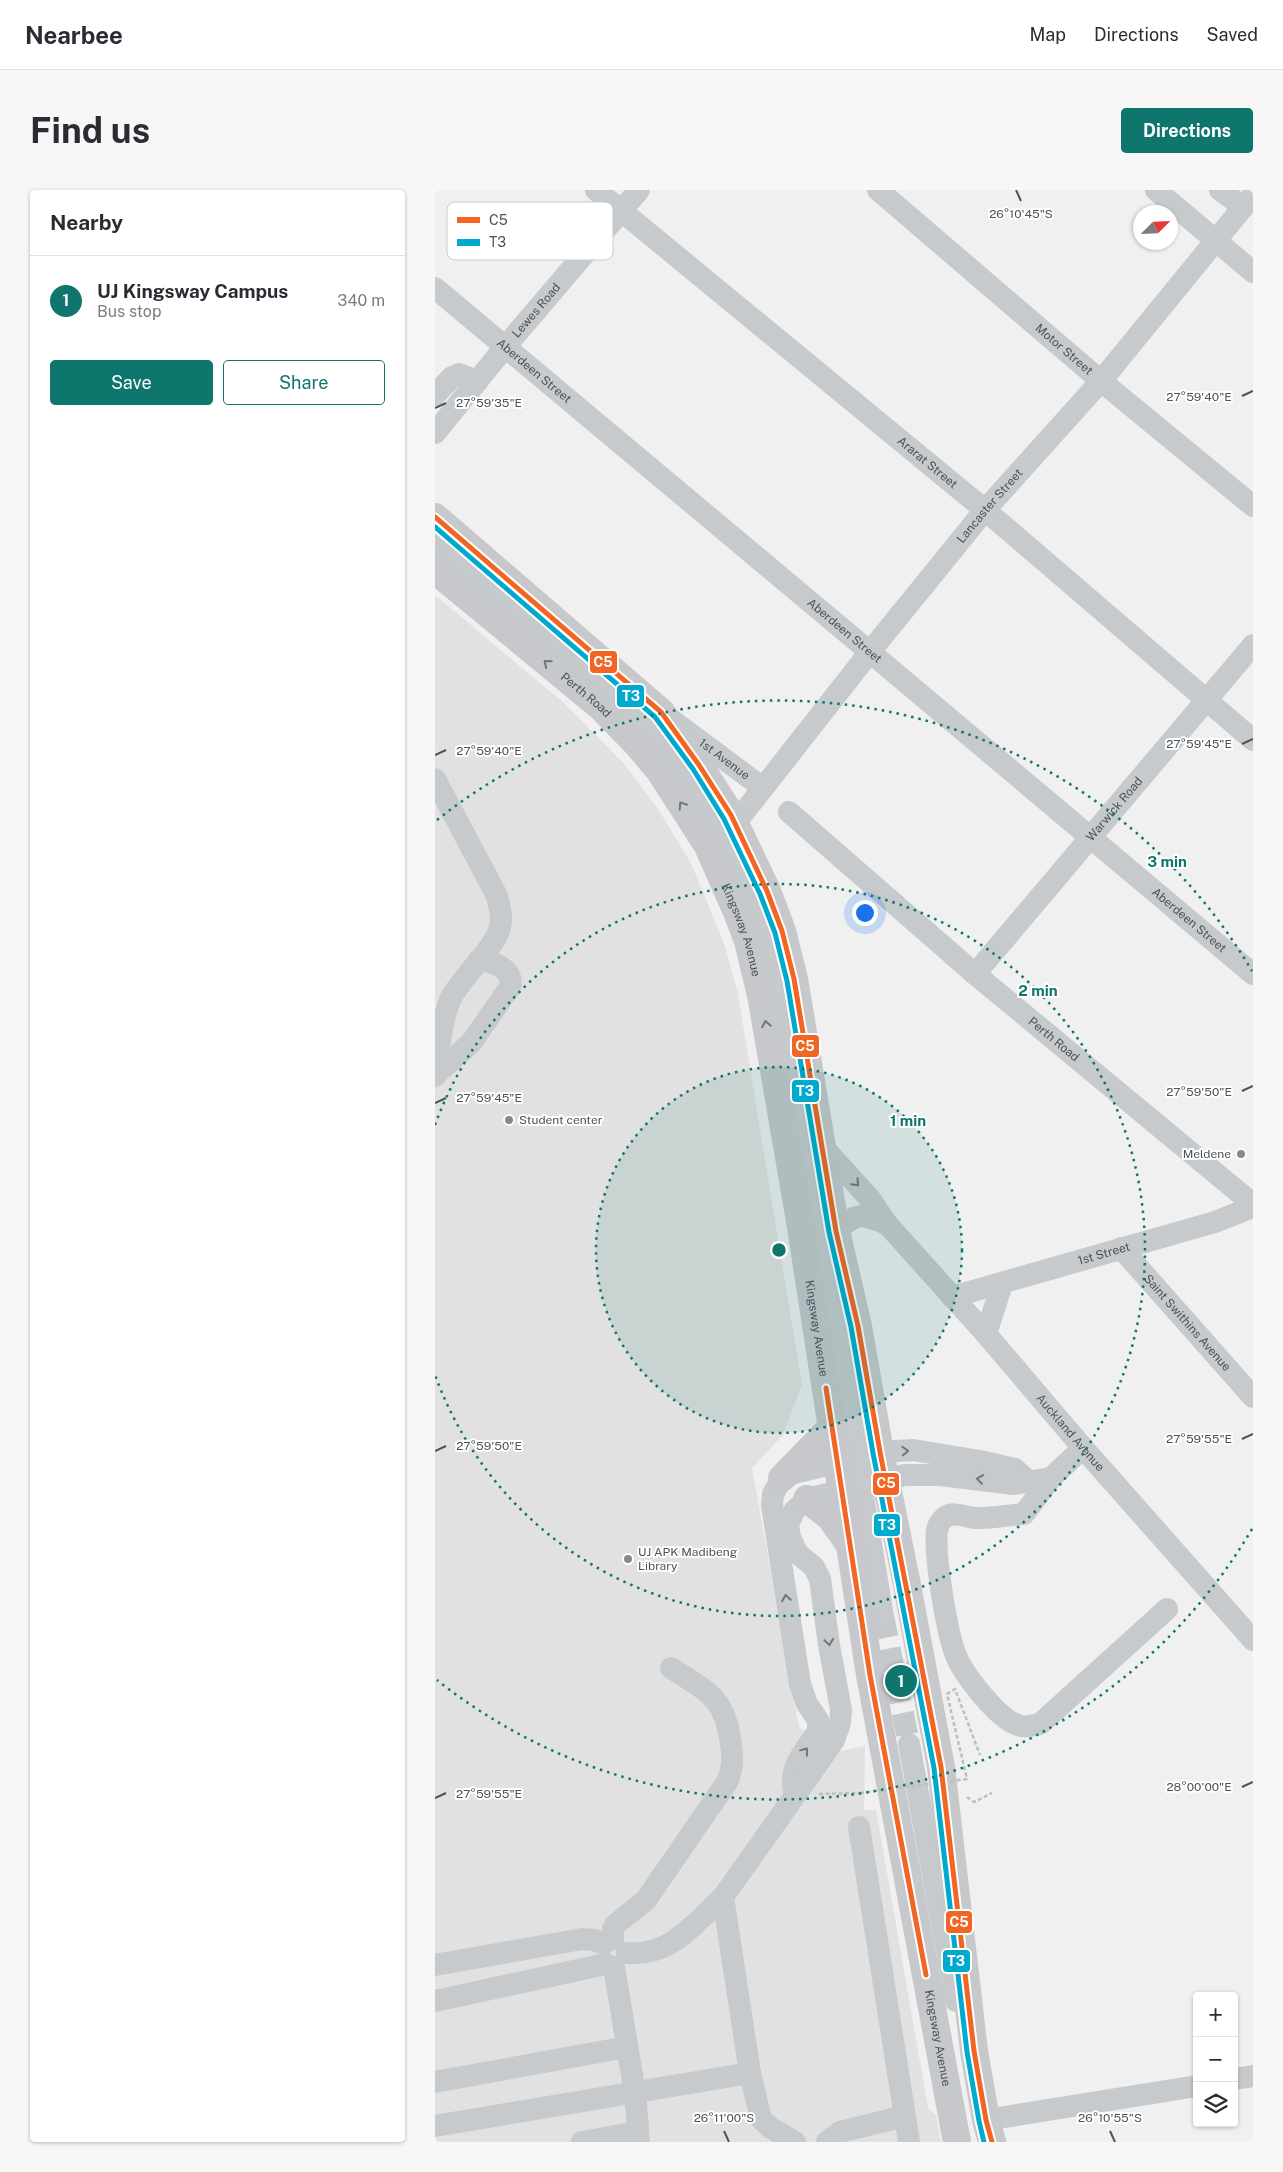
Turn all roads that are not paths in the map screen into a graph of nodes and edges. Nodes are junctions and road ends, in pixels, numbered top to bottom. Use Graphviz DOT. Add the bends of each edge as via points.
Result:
graph roads {
  1 [pos="596,190"];
  2 [pos="639,190"];
  3 [pos="878,190"];
  4 [pos="1156,190"];
  5 [pos="1221,190"];
  6 [pos="1248,201"];
  7 [pos="610,202"];
  8 [pos="613,204"];
  9 [pos="622,212"];
  10 [pos="613,222"];
  11 [pos="1215,240"];
  12 [pos="580,260"];
  13 [pos="1253,272"];
  14 [pos="435,288"];
  15 [pos="505,347"];
  16 [pos="477,381"];
  17 [pos="1101,381"];
  18 [pos="435,395"];
  19 [pos="435,433"];
  20 [pos="1253,506"];
  21 [pos="985,510"];
  22 [pos="435,517"];
  23 [pos="435,543"];
  24 [pos="435,570"];
  25 [pos="1253,645"];
  26 [pos="869,653"];
  27 [pos="1206,700"];
  28 [pos="661,712"];
  29 [pos="1253,740"];
  30 [pos="435,779"];
  31 [pos="763,788"];
  32 [pos="789,812"];
  33 [pos="735,825"];
  34 [pos="1092,836"];
  35 [pos="708,846"];
  36 [pos="479,960"];
  37 [pos="975,974"];
  38 [pos="1253,974"];
  39 [pos="435,1075"];
  40 [pos="823,1147"];
  41 [pos="1253,1206"];
  42 [pos="887,1224"];
  43 [pos="836,1231"];
  44 [pos="1121,1248"];
  45 [pos="1002,1284"];
  46 [pos="952,1297"];
  47 [pos="986,1334"];
  48 [pos="1253,1397"];
  49 [pos="832,1427"];
  50 [pos="1083,1448"];
  51 [pos="858,1458"];
  52 [pos="782,1478"];
  53 [pos="1051,1478"];
  54 [pos="1028,1481"];
  55 [pos="863,1485"];
  56 [pos="807,1500"];
  57 [pos="849,1543"];
  58 [pos="1167,1609"];
  59 [pos="883,1616"];
  60 [pos="1253,1640"];
  61 [pos="671,1668"];
  62 [pos="839,1696"];
  63 [pos="811,1712"];
  64 [pos="909,1744"];
  65 [pos="795,1795"];
  66 [pos="859,1827"];
  67 [pos="723,1897"];
  68 [pos="613,1953"];
  69 [pos="435,1965"];
  70 [pos="435,2001"];
  71 [pos="627,2046"];
  72 [pos="750,2073"];
  73 [pos="1253,2076"];
  74 [pos="1238,2079"];
  75 [pos="435,2082"];
  76 [pos="1193,2087"];
  77 [pos="635,2092"];
  78 [pos="905,2116"];
  79 [pos="435,2126"];
  80 [pos="987,2135"];
  81 [pos="639,2137"];
  82 [pos="583,2142"];
  83 [pos="795,2142"];
  84 [pos="827,2142"];
  85 [pos="909,2142"];
  86 [pos="957,2142"];
  1 -- 7 [label="street, Ararat Street"];
  2 -- 9 [label="street, Lewes Road"];
  3 -- 17 [label="street, Motor Street"];
  4 -- 11 [label="street"];
  5 -- 6 [label="street"];
  6 -- 11 [label="street, Lancaster Street"];
  8 -- 9 [label="street, Ararat Street"];
  9 -- 10 [label="street, Lewes Road"];
  9 -- 21 [label="street, Ararat Street"];
  11 -- 13 [label="street"];
  11 -- 17 [label="street, Lancaster Street"];
  12 -- 15 [label="street, Lewes Road"];
  14 -- 15 [label="street, Aberdeen Street"];
  15 -- 16 [label="street, Lewes Road"];
  15 -- 26 [label="street, Aberdeen Street"];
  16 -- 18 [label="street" via="459,374"];
  16 -- 19 [label="street, Lewes Road"];
  17 -- 20 [label="street, Motor Street"];
  17 -- 21 [label="street, Lancaster Street"];
  21 -- 26 [label="street, Lancaster Street"];
  21 -- 27 [label="street, Ararat Street"];
  22 -- 28 [label="main road"];
  23 -- 51 [label="street" via="572,656 628,707 669,755 699,798 746,888 765,937 780,1000"];
  35 -- 24 [label="main road, Perth Road, one-way" via="659,770 620,726"];
  25 -- 27 [label="street, Warwick Road"];
  26 -- 31 [label="street, Lancaster Street"];
  26 -- 34 [label="street, Aberdeen Street"];
  27 -- 29 [label="street, Ararat Street"];
  27 -- 34 [label="street, Warwick Road"];
  28 -- 31 [label="street, 1st Avenue"];
  28 -- 33 [label="main road, Kingsway Avenue" via="699,765"];
  30 -- 36 [label="street" via="497,896 501,927"];
  31 -- 33 [label="street, Lancaster Street"];
  32 -- 37 [label="street, Perth Road"];
  33 -- 40 [label="main road, Kingsway Avenue" via="767,891 782,931 794,979"];
  34 -- 37 [label="street, Warwick Road"];
  34 -- 38 [label="street, Aberdeen Street"];
  49 -- 35 [label="main road, Kingsway Avenue, one-way" via="761,995 745,934"];
  36 -- 39 [label="street" via="452,997 445,1015"];
  36 -- 39 [label="street" via="501,966 509,974 510,988 471,1043"];
  37 -- 41 [label="street, Perth Road"];
  40 -- 42 [label="street, Auckland Avenue, one-way" via="870,1199"];
  40 -- 43 [label="main road, Kingsway Avenue"];
  41 -- 44 [label="street, 1st Street" via="1215,1222"];
  42 -- 43 [label="street, Auckland Avenue" via="869,1216 857,1216"];
  42 -- 46 [label="street, Auckland Avenue"];
  43 -- 51 [label="main road, Kingsway Avenue" via="858,1326"];
  44 -- 45 [label="street, 1st Street"];
  44 -- 48 [label="street, Saint Swithins Avenue"];
  45 -- 46 [label="street, 1st Street"];
  45 -- 47 [label="street"];
  46 -- 47 [label="street, Auckland Avenue"];
  47 -- 50 [label="street, Auckland Avenue"];
  49 -- 51 [label="main road, Kingsway Avenue"];
  49 -- 52 [label="main road"];
  50 -- 53 [label="street"];
  50 -- 60 [label="street, Auckland Avenue"];
  51 -- 52 [label="street"];
  51 -- 54 [label="street, one-way" via="913,1450 1015,1469"];
  51 -- 55 [label="main road, Kingsway Avenue"];
  51 -- 55 [label="main road, Kingsway Avenue"];
  63 -- 52 [label="street, one-way" via="800,1684 773,1518 773,1494"];
  53 -- 54 [label="street"];
  53 -- 58 [label="street" via="1024,1514 975,1518 954,1514 942,1519 937,1528 940,1572 956,1657 975,1686 1011,1722 1019,1726 1040,1724"];
  54 -- 55 [label="street, one-way" via="1004,1483 920,1474"];
  55 -- 56 [label="street"];
  55 -- 57 [label="main road, Kingsway Avenue"];
  55 -- 59 [label="street"];
  55 -- 80 [label="main road, Kingsway Avenue" via="909,1595 941,1767"];
  56 -- 57 [label="main road" via="830,1517"];
  56 -- 62 [label="street, one-way" via="790,1518 790,1537 797,1553 814,1567 820,1579"];
  57 -- 86 [label="main road, Kingsway Avenue" via="870,1675"];
  61 -- 68 [label="street" via="703,1689 724,1710 732,1749 731,1774 646,1900 616,1924"];
  62 -- 63 [label="street" via="838,1706 831,1713 819,1716"];
  62 -- 65 [label="street" via="840,1723 834,1740"];
  65 -- 63 [label="street, one-way" via="793,1768 818,1731 818,1720"];
  64 -- 80 [label="street"];
  65 -- 67 [label="street"];
  66 -- 78 [label="street"];
  67 -- 68 [label="street" via="677,1940 662,1949 641,1954"];
  67 -- 72 [label="street"];
  68 -- 69 [label="street" via="594,1940 582,1939"];
  68 -- 70 [label="street"];
  68 -- 71 [label="street"];
  71 -- 75 [label="street"];
  71 -- 77 [label="street"];
  72 -- 77 [label="street"];
  72 -- 83 [label="street" via="761,2119"];
  73 -- 74 [label="street"];
  76 -- 80 [label="street"];
  77 -- 79 [label="street"];
  77 -- 81 [label="street"];
  78 -- 84 [label="street" via="840,2132"];
  78 -- 85 [label="street"];
  81 -- 82 [label="street"];
}
